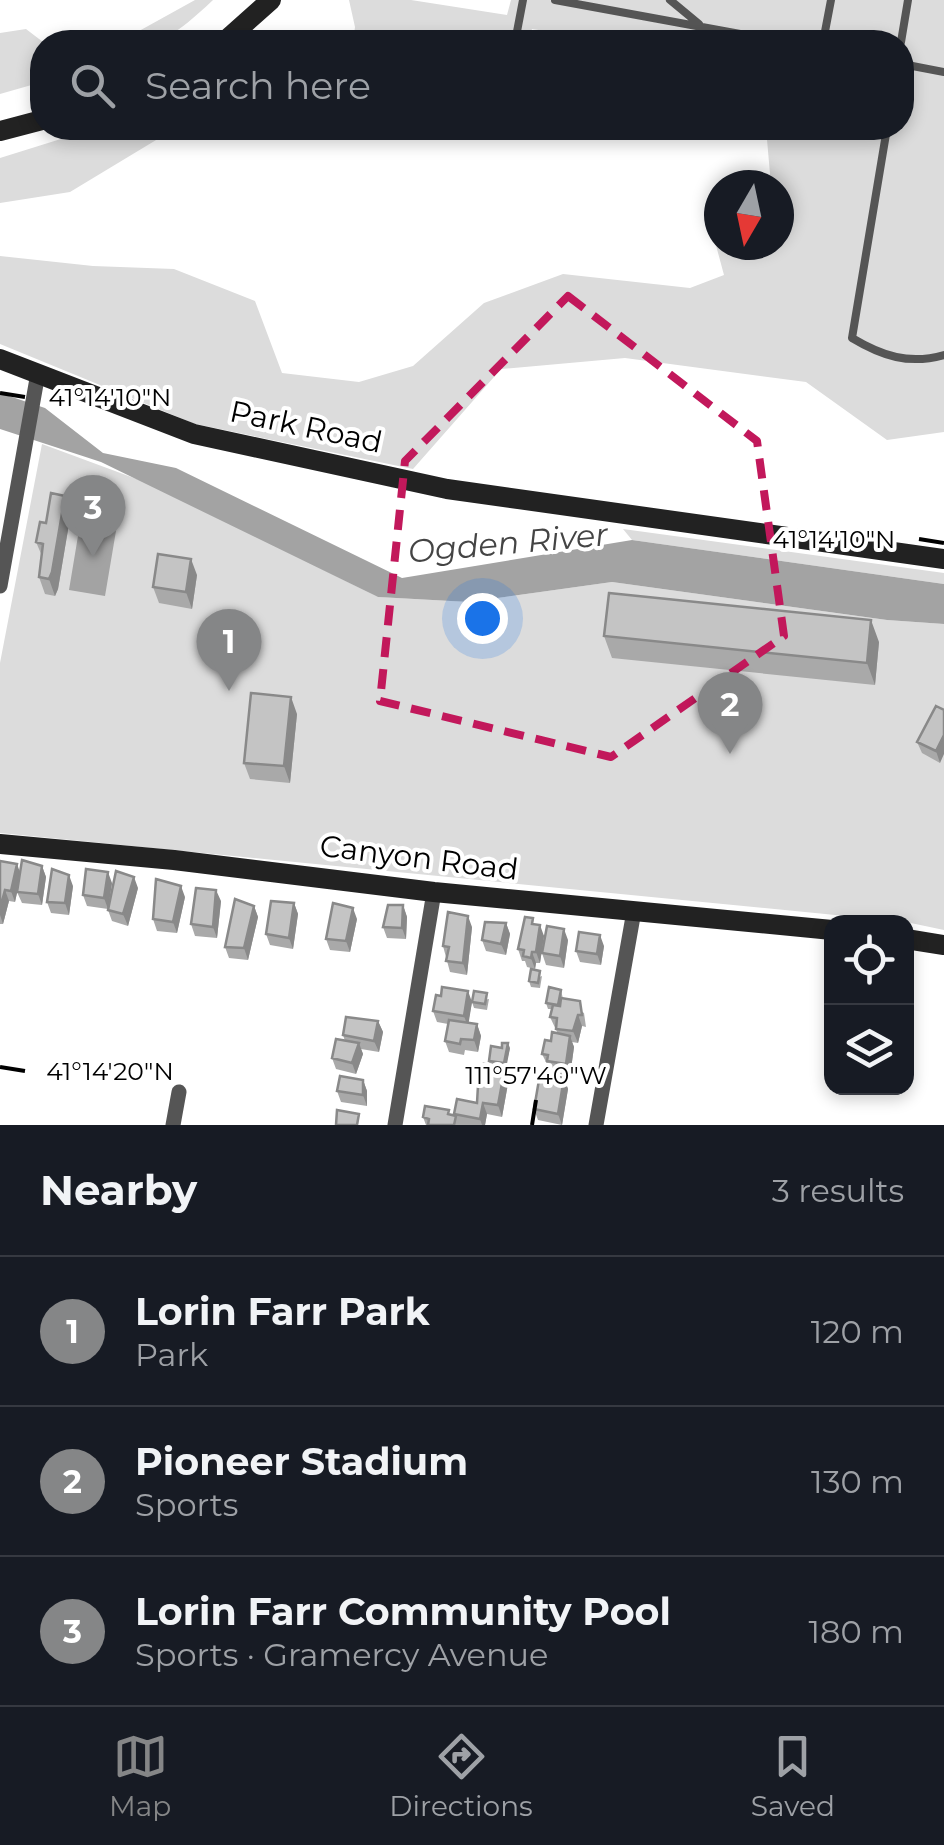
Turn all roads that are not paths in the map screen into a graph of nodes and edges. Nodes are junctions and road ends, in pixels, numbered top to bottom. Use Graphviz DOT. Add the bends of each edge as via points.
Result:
graph roads {
  1 [pos="270,0"];
  2 [pos="523,0"];
  3 [pos="555,0"];
  4 [pos="670,0"];
  5 [pos="831,0"];
  6 [pos="908,0"];
  7 [pos="702,27"];
  8 [pos="237,30"];
  9 [pos="517,30"];
  10 [pos="718,30"];
  11 [pos="825,30"];
  12 [pos="903,30"];
  13 [pos="914,66"];
  14 [pos="944,72"];
  15 [pos="30,123"];
  16 [pos="0,131"];
  17 [pos="885,140"];
  18 [pos="944,354"];
  19 [pos="0,359"];
  20 [pos="38,374"];
  21 [pos="0,477"];
  22 [pos="18,485"];
  23 [pos="944,558"];
  24 [pos="0,586"];
  25 [pos="0,844"];
  26 [pos="434,892"];
  27 [pos="634,911"];
  28 [pos="824,929"];
  29 [pos="914,940"];
  30 [pos="944,945"];
  31 [pos="178,1092"];
  32 [pos="600,1124"];
  33 [pos="173,1125"];
  34 [pos="395,1125"];
  1 -- 8 [label="street"];
  2 -- 9 [label="lane"];
  3 -- 7 [label="lane"];
  4 -- 7 [label="lane"];
  5 -- 11 [label="lane"];
  6 -- 12 [label="lane"];
  7 -- 10 [label="lane"];
  13 -- 14 [label="lane"];
  15 -- 16 [label="street"];
  17 -- 18 [label="lane" via="852,338 879,355 926,360"];
  19 -- 20 [label="street, Park Road"];
  20 -- 22 [label="street"];
  20 -- 23 [label="street, Park Road" via="194,434 447,489"];
  21 -- 22 [label="street"];
  22 -- 24 [label="street"];
  25 -- 26 [label="street, Canyon Road"];
  26 -- 27 [label="street, Canyon Road"];
  26 -- 34 [label="street"];
  27 -- 28 [label="street, Canyon Road"];
  27 -- 32 [label="street"];
  29 -- 30 [label="street"];
  31 -- 33 [label="street"];
}
